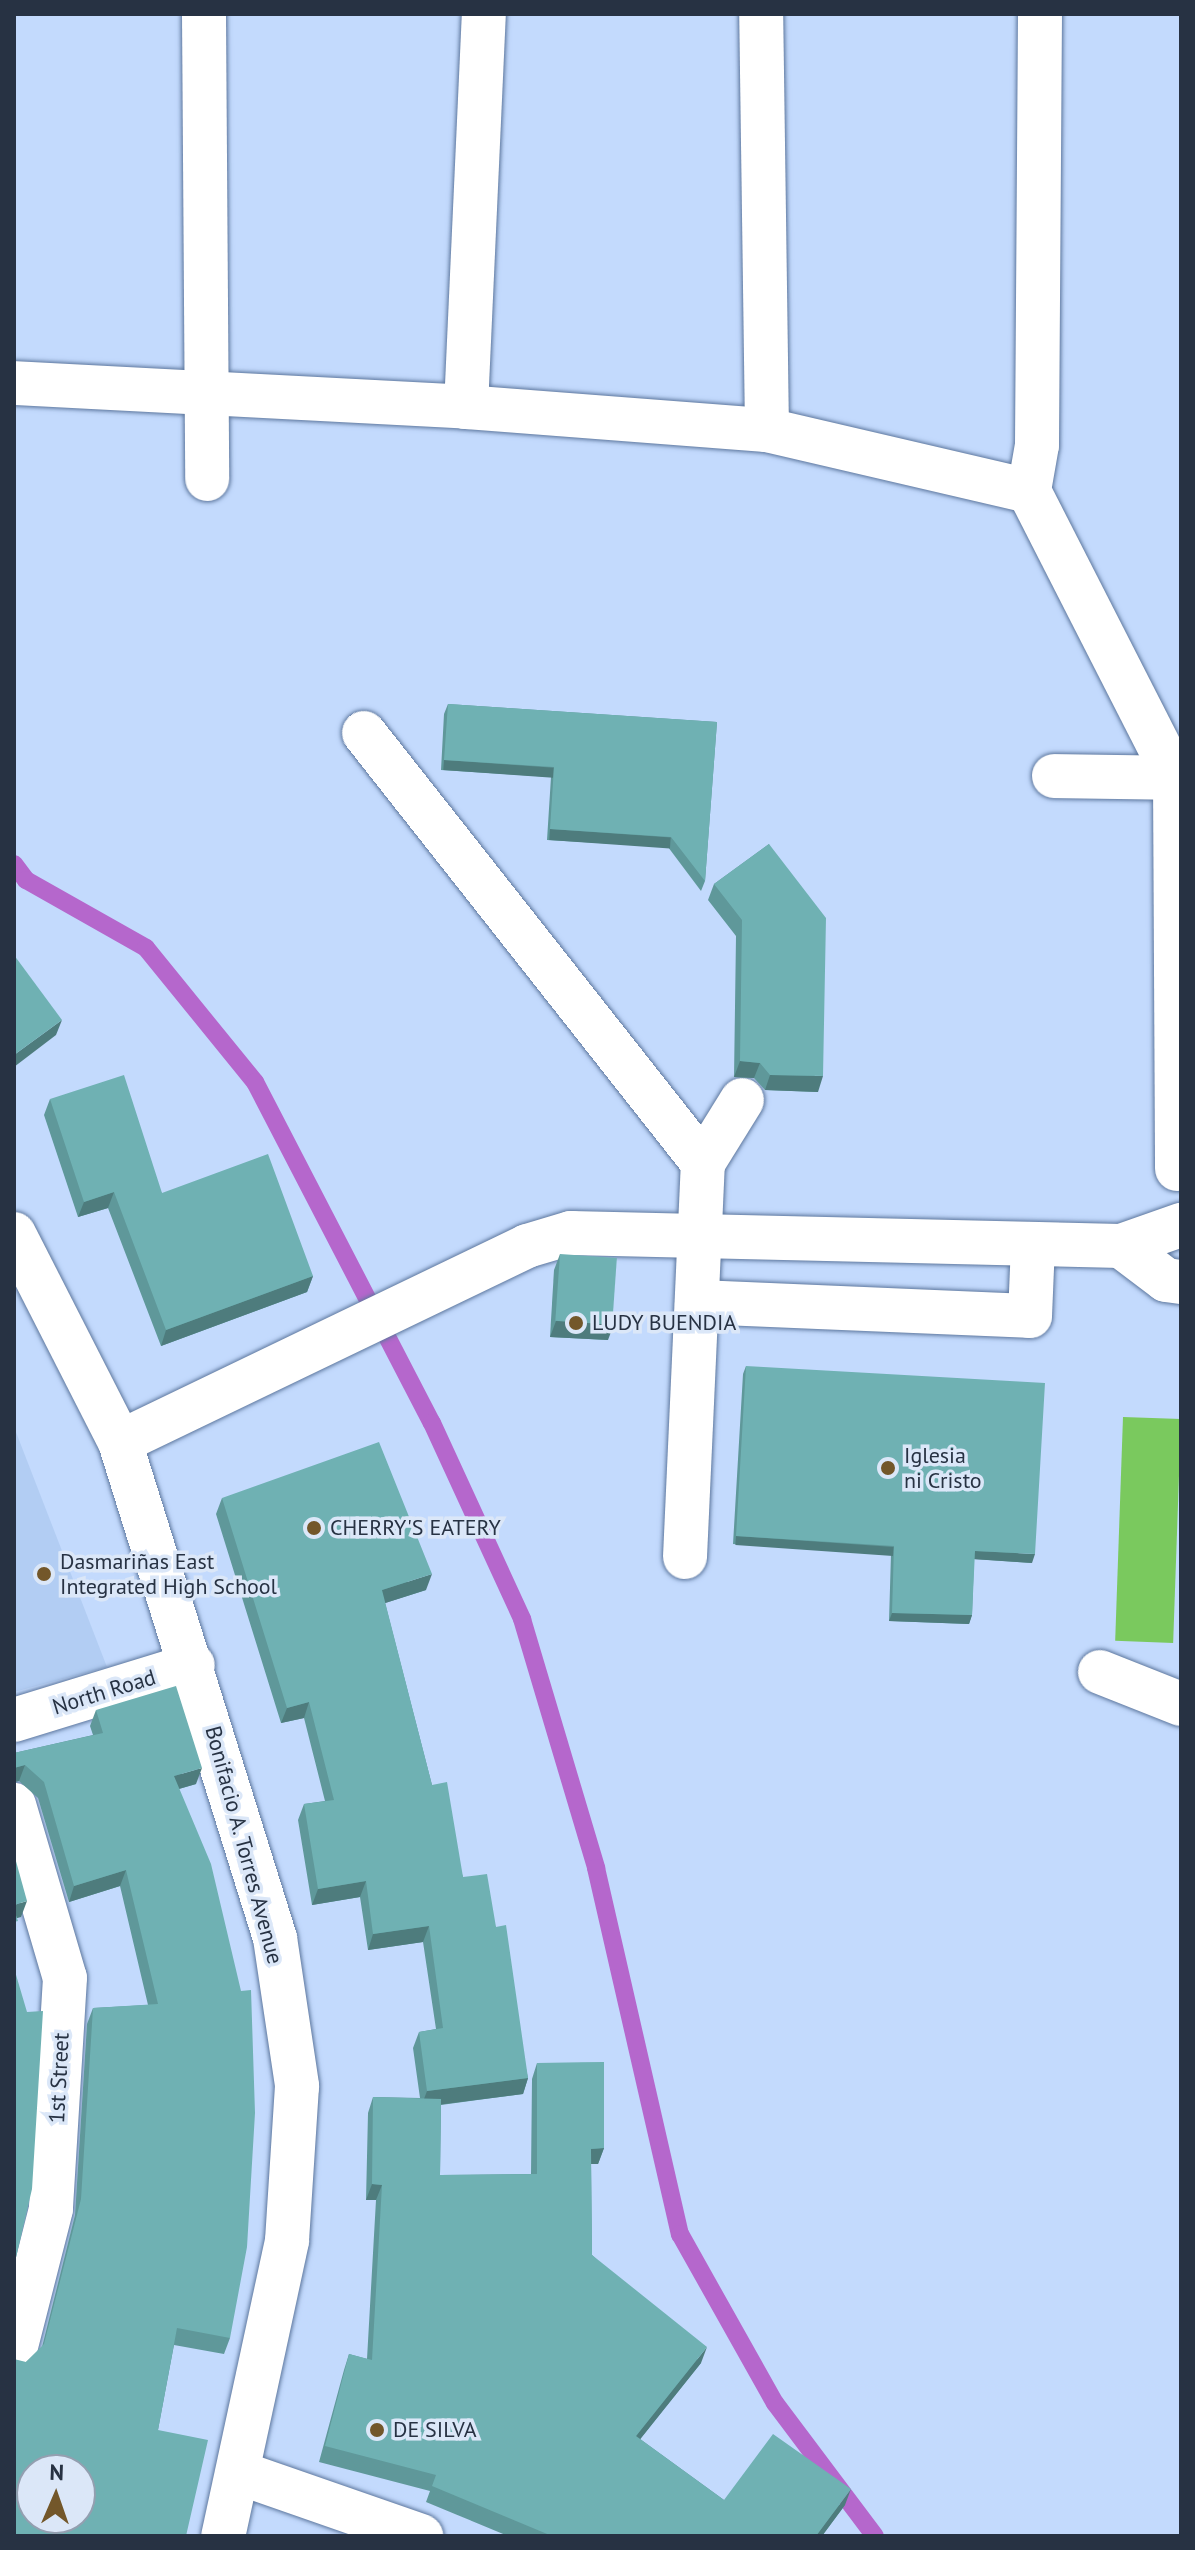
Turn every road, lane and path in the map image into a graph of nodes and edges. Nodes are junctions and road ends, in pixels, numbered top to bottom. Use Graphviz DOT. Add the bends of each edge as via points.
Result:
graph roads {
  1 [pos="204,14"];
  2 [pos="484,14"];
  3 [pos="761,14"];
  4 [pos="1040,14"];
  5 [pos="14,383"];
  6 [pos="209,395"];
  7 [pos="466,407"];
  8 [pos="767,430"];
  9 [pos="207,479"];
  10 [pos="1029,491"];
  11 [pos="364,733"];
  12 [pos="1054,776"];
  13 [pos="1178,778"];
  14 [pos="742,1100"];
  15 [pos="703,1163"];
  16 [pos="1177,1169"];
  17 [pos="1181,1225"];
  18 [pos="702,1232"];
  19 [pos="14,1234"];
  20 [pos="1033,1244"];
  21 [pos="1121,1246"];
  22 [pos="1181,1282"];
  23 [pos="697,1302"];
  24 [pos="120,1442"];
  25 [pos="685,1557"];
  26 [pos="193,1665"];
  27 [pos="1100,1672"];
  28 [pos="1181,1704"];
  29 [pos="14,1720"];
  30 [pos="14,1805"];
  31 [pos="14,2354"];
  32 [pos="240,2473"];
  33 [pos="223,2536"];
  34 [pos="421,2536"];
  1 -- 6 [label="street"];
  2 -- 7 [label="street"];
  3 -- 8 [label="street"];
  4 -- 10 [label="street" via="1037,445"];
  5 -- 6 [label="street"];
  6 -- 7 [label="street"];
  6 -- 9 [label="street"];
  7 -- 8 [label="street"];
  8 -- 10 [label="street"];
  10 -- 13 [label="street"];
  11 -- 15 [label="street"];
  12 -- 13 [label="street"];
  13 -- 16 [label="street"];
  14 -- 15 [label="street"];
  15 -- 18 [label="street"];
  17 -- 21 [label="street"];
  18 -- 20 [label="street"];
  18 -- 23 [label="street"];
  18 -- 24 [label="street" via="571,1233 431,1291"];
  19 -- 24 [label="street, Bonifacio A. Torres Avenue"];
  20 -- 21 [label="street"];
  20 -- 23 [label="street" via="1030,1316"];
  21 -- 22 [label="street" via="1166,1280"];
  23 -- 25 [label="street"];
  24 -- 26 [label="street, Bonifacio A. Torres Avenue"];
  26 -- 29 [label="street, North Road"];
  26 -- 32 [label="street, Bonifacio A. Torres Avenue" via="275,1938 297,2086 287,2241"];
  27 -- 28 [label="street"];
  30 -- 31 [label="street, 1st Street" via="65,1978 51,2209"];
  32 -- 33 [label="street, Bonifacio A. Torres Avenue"];
  32 -- 34 [label="street"];
}
